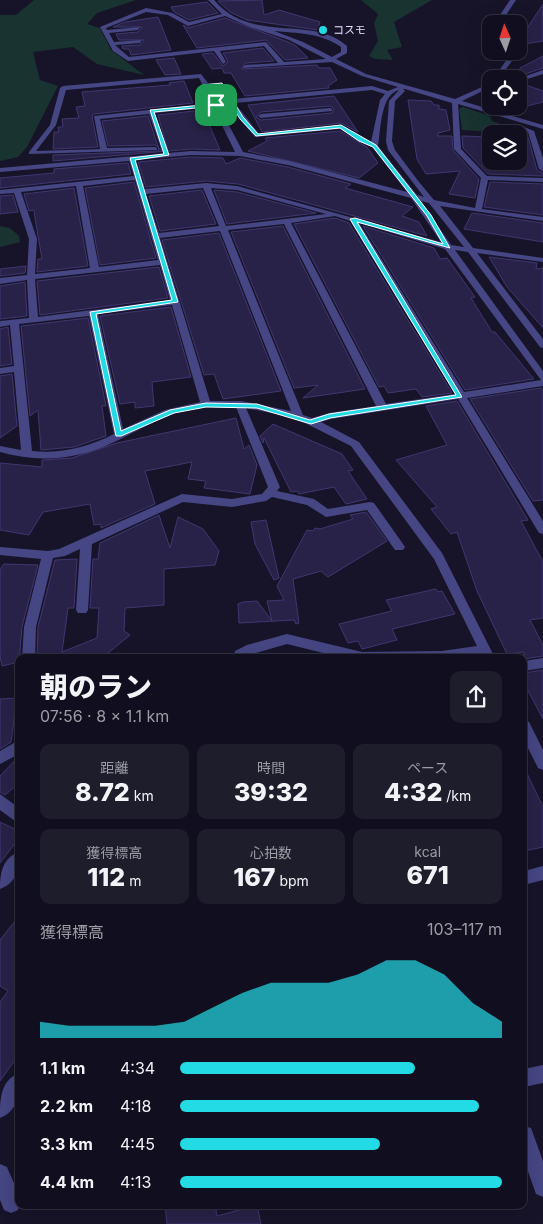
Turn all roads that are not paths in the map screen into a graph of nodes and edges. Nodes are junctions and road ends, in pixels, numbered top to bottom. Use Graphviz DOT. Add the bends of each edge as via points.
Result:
graph roads {
  1 [pos="211,0"];
  2 [pos="513,0"];
  3 [pos="227,14"];
  4 [pos="503,15"];
  5 [pos="138,28"];
  6 [pos="265,29"];
  7 [pos="106,32"];
  8 [pos="214,40"];
  9 [pos="140,41"];
  10 [pos="112,44"];
  11 [pos="217,48"];
  12 [pos="331,60"];
  13 [pos="224,62"];
  14 [pos="282,64"];
  15 [pos="245,67"];
  16 [pos="543,72"];
  17 [pos="527,77"];
  18 [pos="205,85"];
  19 [pos="404,87"];
  20 [pos="482,89"];
  21 [pos="387,93"];
  22 [pos="231,101"];
  23 [pos="324,102"];
  24 [pos="455,102"];
  25 [pos="216,105"];
  26 [pos="151,111"];
  27 [pos="482,111"];
  28 [pos="496,115"];
  29 [pos="260,116"];
  30 [pos="341,127"];
  31 [pos="543,127"];
  32 [pos="374,146"];
  33 [pos="104,150"];
  34 [pos="166,152"];
  35 [pos="240,154"];
  36 [pos="132,158"];
  37 [pos="543,169"];
  38 [pos="0,170"];
  39 [pos="137,178"];
  40 [pos="485,178"];
  41 [pos="543,180"];
  42 [pos="79,184"];
  43 [pos="206,185"];
  44 [pos="17,191"];
  45 [pos="0,192"];
  46 [pos="141,192"];
  47 [pos="413,197"];
  48 [pos="432,202"];
  49 [pos="478,211"];
  50 [pos="338,215"];
  51 [pos="543,218"];
  52 [pos="353,219"];
  53 [pos="287,222"];
  54 [pos="224,228"];
  55 [pos="155,236"];
  56 [pos="448,247"];
  57 [pos="471,252"];
  58 [pos="543,260"];
  59 [pos="163,262"];
  60 [pos="95,270"];
  61 [pos="31,278"];
  62 [pos="0,281"];
  63 [pos="176,302"];
  64 [pos="93,312"];
  65 [pos="34,320"];
  66 [pos="14,322"];
  67 [pos="0,324"];
  68 [pos="543,327"];
  69 [pos="530,328"];
  70 [pos="509,331"];
  71 [pos="543,346"];
  72 [pos="19,368"];
  73 [pos="0,371"];
  74 [pos="543,378"];
  75 [pos="543,383"];
  76 [pos="460,396"];
  77 [pos="206,405"];
  78 [pos="240,405"];
  79 [pos="382,407"];
  80 [pos="299,418"];
  81 [pos="311,422"];
  82 [pos="119,434"];
  83 [pos="0,449"];
  84 [pos="27,455"];
  85 [pos="269,493"];
  86 [pos="543,530"];
  87 [pos="86,541"];
  88 [pos="399,548"];
  89 [pos="0,551"];
  90 [pos="48,554"];
  91 [pos="82,610"];
  92 [pos="28,654"];
  93 [pos="242,654"];
  94 [pos="346,654"];
  95 [pos="487,654"];
  96 [pos="543,663"];
  97 [pos="527,666"];
  98 [pos="527,732"];
  99 [pos="15,749"];
  100 [pos="0,758"];
  101 [pos="543,764"];
  102 [pos="0,801"];
  103 [pos="15,814"];
  104 [pos="15,864"];
  105 [pos="543,873"];
  106 [pos="527,877"];
  107 [pos="0,882"];
  108 [pos="543,1074"];
  109 [pos="527,1077"];
  110 [pos="15,1088"];
  111 [pos="0,1109"];
  112 [pos="527,1143"];
  113 [pos="0,1174"];
  114 [pos="543,1187"];
  115 [pos="10,1204"];
  1 -- 3 [label="street"];
  2 -- 4 [label="street"];
  3 -- 6 [label="street"];
  3 -- 7 [label="street" via="188,24 170,14 146,10 106,25 103,27"];
  5 -- 7 [label="street"];
  6 -- 12 [label="street" via="302,43"];
  6 -- 12 [label="street" via="335,40 344,46 344,53"];
  7 -- 10 [label="street"];
  8 -- 11 [label="street"];
  9 -- 10 [label="street"];
  10 -- 11 [label="street" via="128,59"];
  11 -- 13 [label="street"];
  11 -- 14 [label="street" via="266,44"];
  12 -- 14 [label="street"];
  12 -- 19 [label="street" via="364,75"];
  14 -- 15 [label="street"];
  16 -- 17 [label="street"];
  18 -- 22 [label="street" via="220,84"];
  18 -- 25 [label="street"];
  18 -- 33 [label="street" via="201,76 63,88 53,126 31,153"];
  19 -- 21 [label="street"];
  19 -- 24 [label="street"];
  19 -- 48 [label="street" via="392,101 389,141 392,150"];
  20 -- 24 [label="street"];
  21 -- 23 [label="street" via="372,88"];
  21 -- 32 [label="street"];
  22 -- 23 [label="street"];
  22 -- 30 [label="street" via="257,136"];
  23 -- 29 [label="street"];
  23 -- 30 [label="street"];
  24 -- 27 [label="street"];
  24 -- 40 [label="street" via="458,148"];
  25 -- 26 [label="street"];
  25 -- 35 [label="street"];
  26 -- 33 [label="street" via="96,117"];
  26 -- 34 [label="street"];
  28 -- 31 [label="street"];
  28 -- 37 [label="street" via="493,119 531,131"];
  30 -- 32 [label="street"];
  32 -- 47 [label="street"];
  33 -- 34 [label="street"];
  34 -- 35 [label="street"];
  34 -- 36 [label="street"];
  35 -- 47 [label="street" via="289,163"];
  36 -- 38 [label="street"];
  36 -- 39 [label="street"];
  39 -- 42 [label="street"];
  39 -- 46 [label="street"];
  40 -- 41 [label="street"];
  40 -- 49 [label="street"];
  42 -- 44 [label="street"];
  42 -- 60 [label="street"];
  43 -- 46 [label="street"];
  43 -- 50 [label="street" via="237,188"];
  43 -- 54 [label="street"];
  44 -- 45 [label="street"];
  44 -- 61 [label="street" via="33,239"];
  46 -- 55 [label="street"];
  47 -- 48 [label="street"];
  47 -- 56 [label="street"];
  48 -- 49 [label="street"];
  48 -- 57 [label="street"];
  49 -- 51 [label="street"];
  50 -- 52 [label="street"];
  50 -- 53 [label="street"];
  52 -- 56 [label="street"];
  52 -- 76 [label="street"];
  53 -- 54 [label="street"];
  53 -- 79 [label="street"];
  54 -- 55 [label="street"];
  54 -- 80 [label="street"];
  55 -- 59 [label="street"];
  56 -- 57 [label="street"];
  56 -- 70 [label="street"];
  57 -- 58 [label="street"];
  57 -- 69 [label="street"];
  59 -- 60 [label="street"];
  59 -- 63 [label="street"];
  60 -- 61 [label="street"];
  61 -- 62 [label="street"];
  61 -- 65 [label="street"];
  63 -- 64 [label="street"];
  63 -- 77 [label="street"];
  64 -- 65 [label="street"];
  64 -- 82 [label="street"];
  65 -- 66 [label="street"];
  66 -- 67 [label="street"];
  66 -- 72 [label="street"];
  68 -- 69 [label="street"];
  69 -- 70 [label="street"];
  69 -- 71 [label="street"];
  70 -- 74 [label="street"];
  72 -- 73 [label="street"];
  72 -- 84 [label="street"];
  75 -- 76 [label="street"];
  76 -- 79 [label="street"];
  76 -- 86 [label="street"];
  77 -- 78 [label="street"];
  77 -- 82 [label="street" via="172,411"];
  78 -- 80 [label="street"];
  78 -- 85 [label="street" via="274,487"];
  79 -- 81 [label="street"];
  80 -- 81 [label="street"];
  81 -- 95 [label="street" via="338,433 354,444 442,562"];
  82 -- 84 [label="street" via="86,449"];
  83 -- 84 [label="street"];
  85 -- 87 [label="street" via="266,497 232,502 182,498"];
  85 -- 88 [label="street" via="310,502 326,513 370,506"];
  87 -- 90 [label="street" via="61,553"];
  87 -- 91 [label="street"];
  89 -- 90 [label="street"];
  90 -- 92 [label="street" via="30,627"];
  93 -- 94 [label="street" via="287,639"];
  96 -- 97 [label="street"];
  98 -- 101 [label="street"];
  99 -- 100 [label="street"];
  102 -- 103 [label="street"];
  104 -- 107 [label="street"];
  105 -- 106 [label="street"];
  108 -- 109 [label="street"];
  110 -- 111 [label="street"];
  112 -- 114 [label="street"];
  113 -- 115 [label="street"];
}
